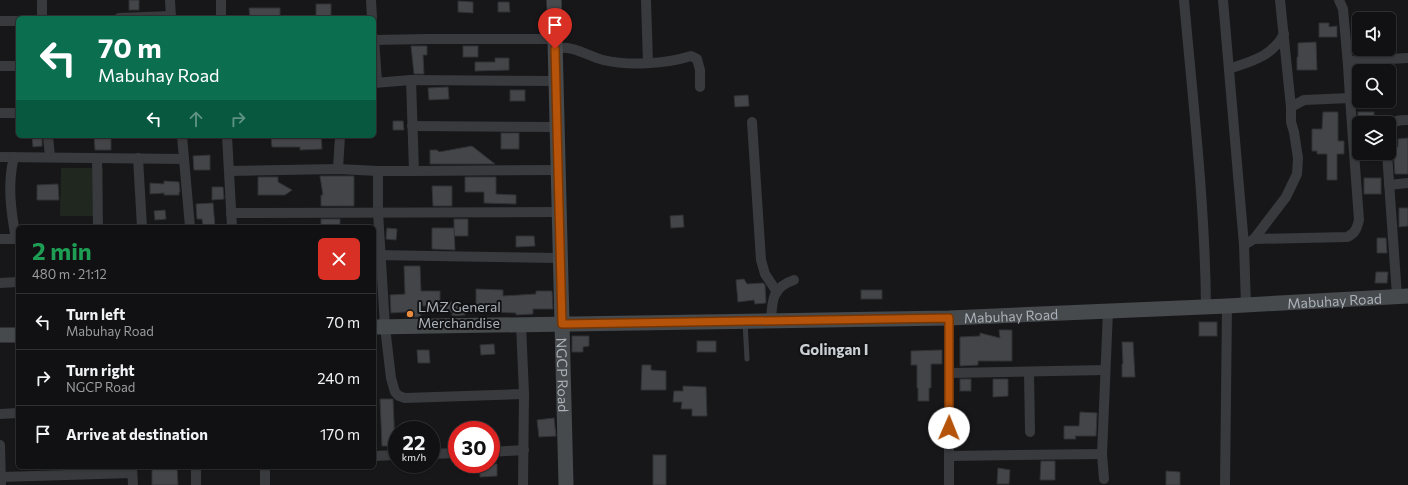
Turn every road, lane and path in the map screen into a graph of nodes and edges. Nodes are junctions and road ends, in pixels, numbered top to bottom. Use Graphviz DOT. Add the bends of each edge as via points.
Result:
graph roads {
  1 [pos="42,0"];
  2 [pos="170,0"];
  3 [pos="221,0"];
  4 [pos="371,0"];
  5 [pos="554,0"];
  6 [pos="646,0"];
  7 [pos="1184,0"];
  8 [pos="1223,0"];
  9 [pos="1280,0"];
  10 [pos="1340,0"];
  11 [pos="42,16"];
  12 [pos="171,16"];
  13 [pos="221,16"];
  14 [pos="372,16"];
  15 [pos="0,21"];
  16 [pos="16,21"];
  17 [pos="1284,34"];
  18 [pos="376,39"];
  19 [pos="555,44"];
  20 [pos="1408,58"];
  21 [pos="648,63"];
  22 [pos="1348,65"];
  23 [pos="0,66"];
  24 [pos="16,66"];
  25 [pos="1229,69"];
  26 [pos="411,80"];
  27 [pos="556,81"];
  28 [pos="376,82"];
  29 [pos="700,87"];
  30 [pos="1350,98"];
  31 [pos="1291,107"];
  32 [pos="0,113"];
  33 [pos="16,113"];
  34 [pos="1408,120"];
  35 [pos="1396,121"];
  36 [pos="752,122"];
  37 [pos="412,126"];
  38 [pos="557,127"];
  39 [pos="48,138"];
  40 [pos="182,138"];
  41 [pos="227,138"];
  42 [pos="340,138"];
  43 [pos="0,157"];
  44 [pos="14,157"];
  45 [pos="50,157"];
  46 [pos="96,158"];
  47 [pos="138,158"];
  48 [pos="183,159"];
  49 [pos="1387,160"];
  50 [pos="338,169"];
  51 [pos="558,170"];
  52 [pos="229,171"];
  53 [pos="414,171"];
  54 [pos="378,172"];
  55 [pos="1408,184"];
  56 [pos="1389,185"];
  57 [pos="378,212"];
  58 [pos="559,212"];
  59 [pos="231,213"];
  60 [pos="98,225"];
  61 [pos="142,225"];
  62 [pos="190,225"];
  63 [pos="232,225"];
  64 [pos="16,235"];
  65 [pos="1254,238"];
  66 [pos="0,239"];
  67 [pos="16,239"];
  68 [pos="1244,245"];
  69 [pos="378,254"];
  70 [pos="560,258"];
  71 [pos="794,280"];
  72 [pos="16,282"];
  73 [pos="0,283"];
  74 [pos="776,292"];
  75 [pos="1402,296"];
  76 [pos="1246,305"];
  77 [pos="1227,306"];
  78 [pos="1206,307"];
  79 [pos="1108,311"];
  80 [pos="949,318"];
  81 [pos="771,321"];
  82 [pos="745,322"];
  83 [pos="521,324"];
  84 [pos="562,324"];
  85 [pos="379,327"];
  86 [pos="0,335"];
  87 [pos="16,335"];
  88 [pos="747,359"];
  89 [pos="1105,370"];
  90 [pos="1029,372"];
  91 [pos="950,373"];
  92 [pos="524,394"];
  93 [pos="16,413"];
  94 [pos="0,414"];
  95 [pos="1030,432"];
  96 [pos="0,445"];
  97 [pos="524,450"];
  98 [pos="500,451"];
  99 [pos="1102,454"];
  100 [pos="388,455"];
  101 [pos="376,456"];
  102 [pos="949,456"];
  103 [pos="196,469"];
  104 [pos="265,469"];
  105 [pos="132,470"];
  106 [pos="1104,479"];
  107 [pos="1,481"];
  108 [pos="133,485"];
  109 [pos="196,485"];
  110 [pos="265,485"];
  111 [pos="523,485"];
  112 [pos="566,485"];
  113 [pos="948,485"];
  114 [pos="1226,485"];
  1 -- 11 [label="street"];
  2 -- 12 [label="street"];
  3 -- 13 [label="street"];
  4 -- 14 [label="street"];
  5 -- 19 [label="street, NGCP Road"];
  6 -- 21 [label="street"];
  7 -- 78 [label="street" via="1206,261"];
  8 -- 25 [label="street"];
  9 -- 17 [label="street"];
  10 -- 22 [label="street"];
  15 -- 16 [label="street"];
  17 -- 25 [label="street" via="1280,42 1262,57"];
  17 -- 31 [label="street"];
  18 -- 19 [label="street"];
  19 -- 21 [label="street" via="602,60"];
  19 -- 27 [label="street, NGCP Road"];
  20 -- 22 [label="street" via="1352,60"];
  21 -- 29 [label="street" via="691,56 697,59"];
  22 -- 30 [label="street"];
  23 -- 24 [label="street"];
  25 -- 68 [label="street"];
  26 -- 27 [label="street"];
  26 -- 28 [label="street"];
  26 -- 37 [label="street"];
  27 -- 38 [label="street, NGCP Road"];
  30 -- 31 [label="street" via="1304,100"];
  30 -- 65 [label="street" via="1359,220 1355,232 1347,236"];
  31 -- 65 [label="street" via="1291,122 1298,158 1297,174 1286,197"];
  32 -- 33 [label="street"];
  34 -- 35 [label="street"];
  36 -- 74 [label="street" via="761,260 765,274"];
  37 -- 38 [label="street"];
  37 -- 53 [label="street"];
  38 -- 51 [label="street, NGCP Road"];
  39 -- 45 [label="street"];
  40 -- 48 [label="street"];
  41 -- 52 [label="street"];
  42 -- 50 [label="street"];
  43 -- 44 [label="street"];
  44 -- 45 [label="street"];
  44 -- 64 [label="street" via="10,190 11,213"];
  45 -- 46 [label="street"];
  46 -- 47 [label="street"];
  46 -- 60 [label="street"];
  47 -- 48 [label="street"];
  47 -- 61 [label="street"];
  48 -- 62 [label="street"];
  49 -- 56 [label="street"];
  50 -- 52 [label="street"];
  50 -- 54 [label="street"];
  51 -- 53 [label="street"];
  51 -- 58 [label="street, NGCP Road"];
  52 -- 59 [label="street"];
  53 -- 54 [label="street"];
  54 -- 57 [label="street"];
  55 -- 56 [label="street"];
  56 -- 75 [label="street"];
  57 -- 58 [label="street"];
  57 -- 59 [label="street"];
  57 -- 69 [label="street"];
  58 -- 70 [label="street, NGCP Road"];
  59 -- 63 [label="street"];
  65 -- 68 [label="street"];
  66 -- 67 [label="street"];
  68 -- 76 [label="street"];
  69 -- 70 [label="street"];
  69 -- 85 [label="street"];
  70 -- 84 [label="street, NGCP Road"];
  71 -- 74 [label="street" via="784,283"];
  72 -- 73 [label="street"];
  74 -- 81 [label="street"];
  75 -- 76 [label="street, Mabuhay Road"];
  76 -- 77 [label="street, Mabuhay Road"];
  77 -- 78 [label="street, Mabuhay Road"];
  77 -- 114 [label="street"];
  78 -- 79 [label="street, Mabuhay Road"];
  79 -- 80 [label="street, Mabuhay Road"];
  79 -- 89 [label="street"];
  80 -- 81 [label="street, Mabuhay Road"];
  80 -- 91 [label="street"];
  81 -- 82 [label="street, Mabuhay Road"];
  82 -- 84 [label="street, Mabuhay Road"];
  82 -- 88 [label="lane"];
  83 -- 84 [label="street, Mabuhay Road"];
  83 -- 85 [label="street, Mabuhay Road"];
  83 -- 92 [label="street"];
  84 -- 112 [label="street, NGCP Road"];
  85 -- 92 [label="street" via="395,392 399,396 405,398"];
  86 -- 87 [label="street"];
  89 -- 90 [label="street"];
  89 -- 99 [label="street"];
  90 -- 91 [label="street"];
  90 -- 95 [label="street"];
  91 -- 102 [label="street"];
  92 -- 97 [label="street"];
  93 -- 94 [label="street"];
  96 -- 107 [label="street"];
  97 -- 98 [label="street"];
  97 -- 111 [label="street"];
  99 -- 102 [label="street"];
  99 -- 106 [label="street"];
  100 -- 101 [label="street"];
  102 -- 113 [label="street"];
  103 -- 109 [label="street"];
  104 -- 110 [label="street"];
  105 -- 107 [label="street"];
  105 -- 108 [label="street"];
}
